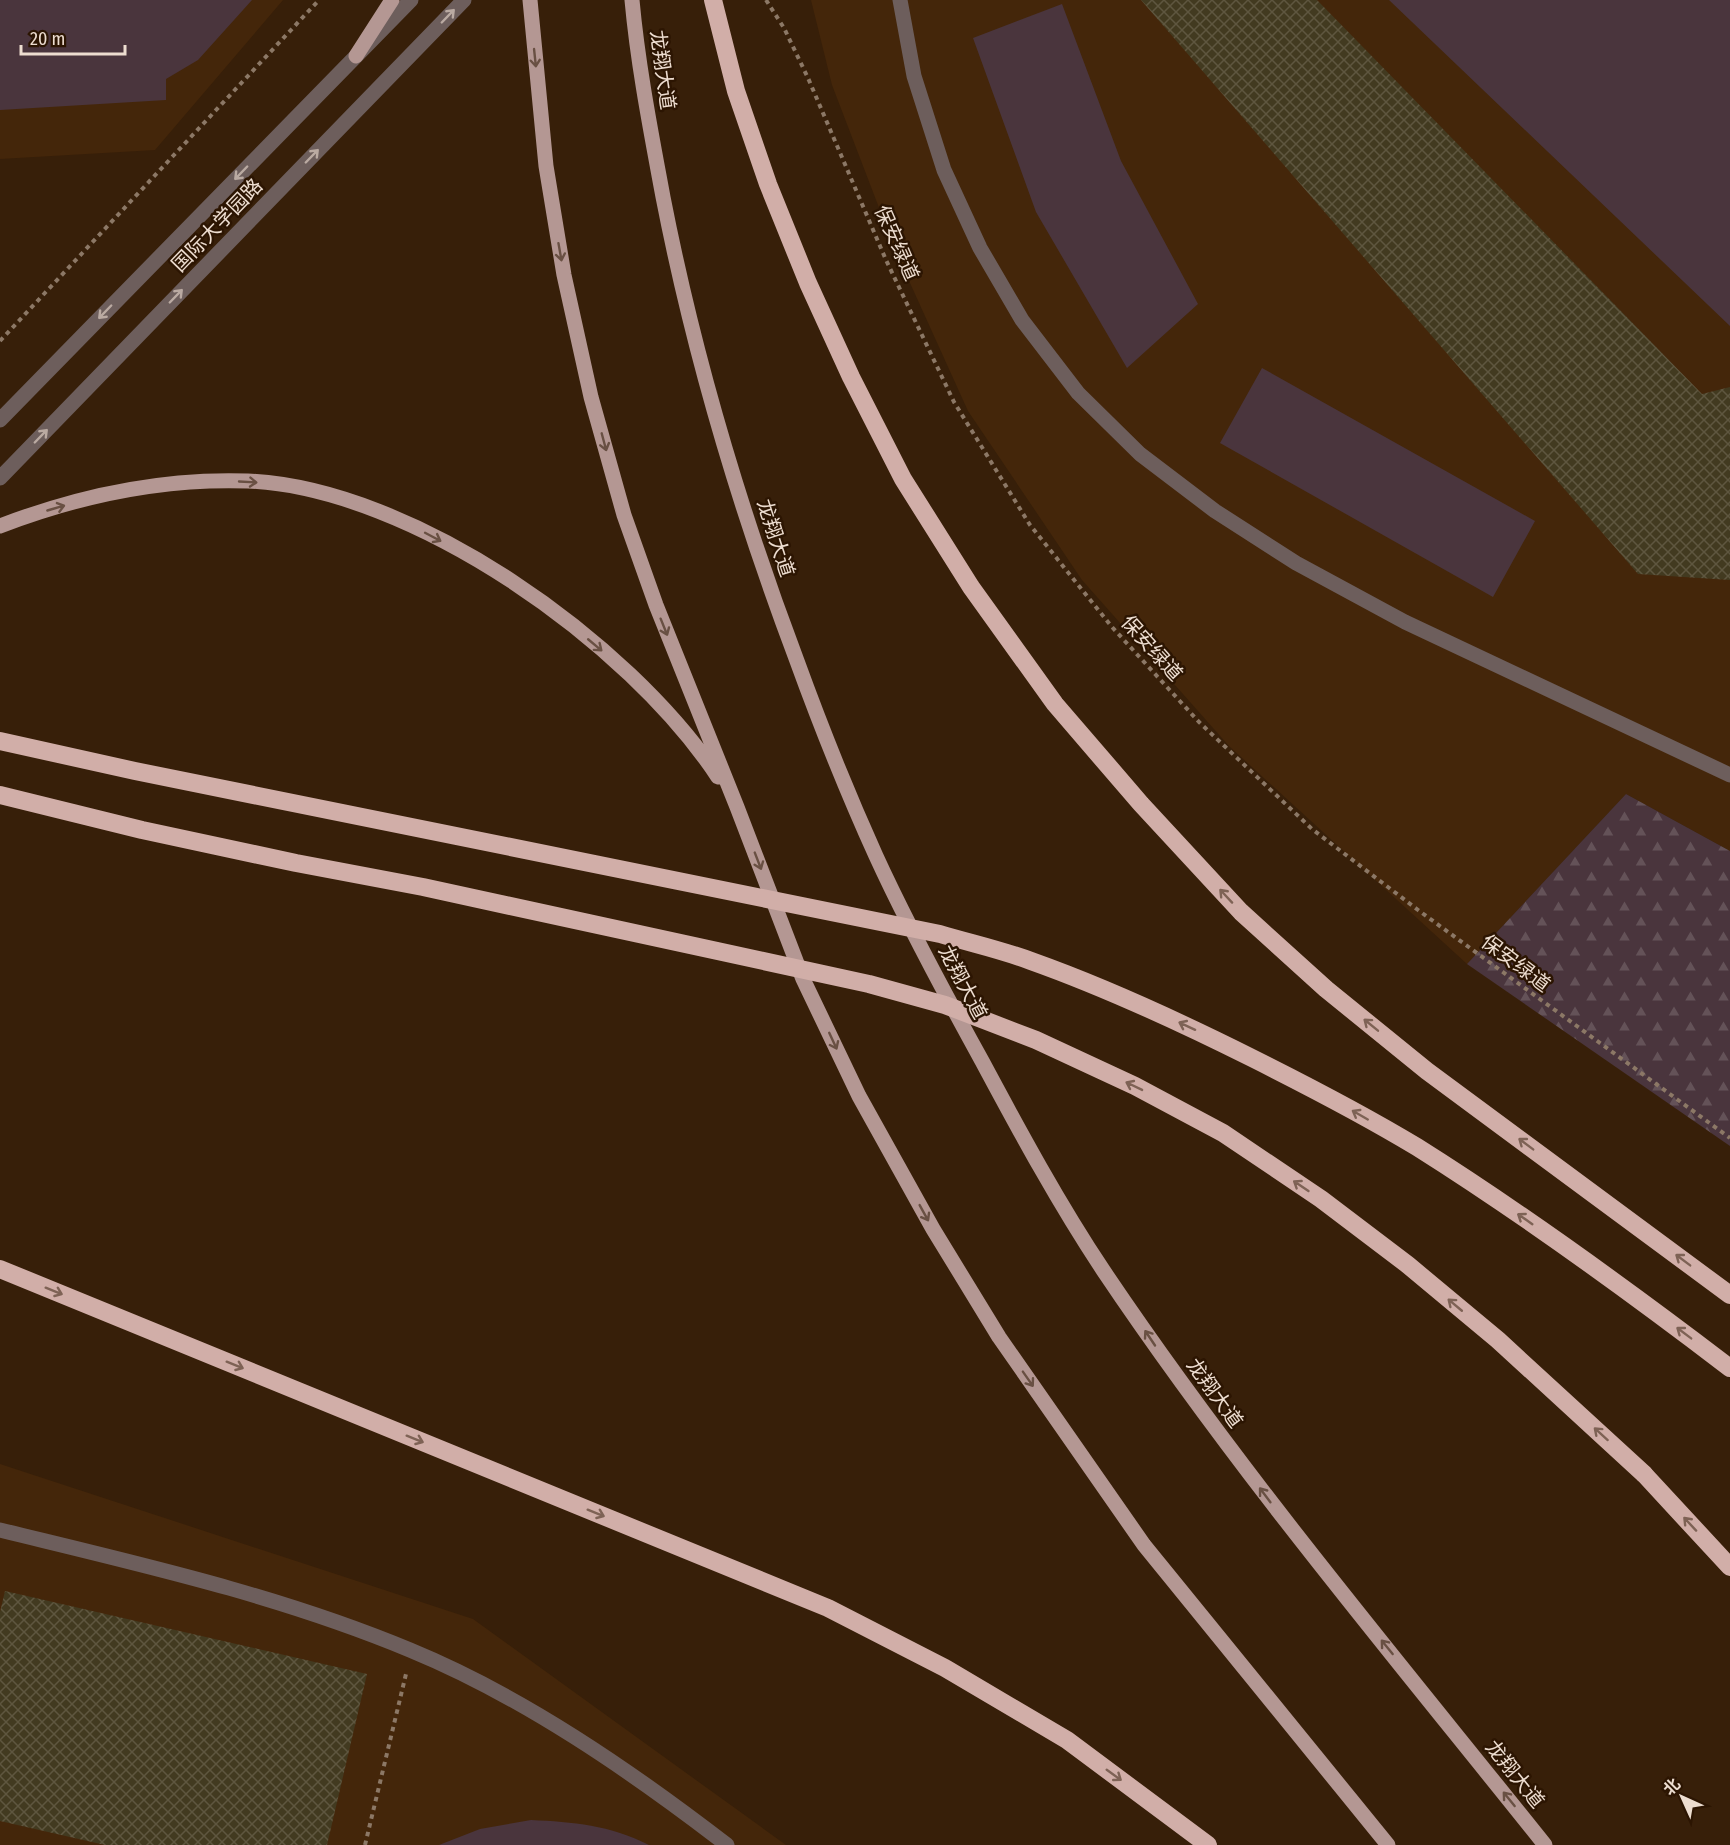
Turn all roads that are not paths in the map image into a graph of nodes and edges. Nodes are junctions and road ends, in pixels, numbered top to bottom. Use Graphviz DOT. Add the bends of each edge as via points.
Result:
graph roads {
  1 [pos="392,0"];
  2 [pos="411,0"];
  3 [pos="464,0"];
  4 [pos="530,0"];
  5 [pos="633,0"];
  6 [pos="713,0"];
  7 [pos="900,0"];
  8 [pos="356,56"];
  9 [pos="0,420"];
  10 [pos="0,478"];
  11 [pos="0,526"];
  12 [pos="0,741"];
  13 [pos="1730,775"];
  14 [pos="0,795"];
  15 [pos="738,807"];
  16 [pos="0,1269"];
  17 [pos="1730,1295"];
  18 [pos="1730,1368"];
  19 [pos="0,1530"];
  20 [pos="1730,1567"];
  21 [pos="727,1845"];
  22 [pos="1208,1845"];
  23 [pos="1388,1845"];
  24 [pos="1545,1845"];
  1 -- 8 [label="main road"];
  2 -- 8 [label="street, 国际大学园路"];
  10 -- 3 [label="street, 国际大学园路, one-way"];
  4 -- 15 [label="main road, one-way" via="546,166 564,275 591,397 624,515 652,594"];
  24 -- 5 [label="main road, 龙翔大道, one-way" via="1280,1514 1186,1391 1099,1264 952,1007 876,856 816,713 765,576 724,447 672,244 651,132"];
  17 -- 6 [label="highway, one-way" via="1427,1071 1326,989 1241,912 1055,704 971,587 903,479 851,377 768,184 736,91"];
  7 -- 13 [label="street" via="914,76 944,170 980,248 1022,320 1078,393 1140,454 1215,511 1296,563 1405,622"];
  8 -- 9 [label="street, 国际大学园路, one-way"];
  11 -- 15 [label="main road, one-way" via="80,500 195,481 249,481 303,488 361,506 417,528 476,559 542,602 647,690 686,733"];
  18 -- 12 [label="highway, one-way, bridge" via="1523,1217 1416,1147 1317,1090 1223,1043 1030,960 939,934"];
  20 -- 14 [label="highway, one-way, bridge" via="1644,1474 1498,1340 1408,1265 1223,1132 1036,1040 945,1005 869,984 142,830"];
  15 -- 23 [label="main road, one-way" via="803,979 859,1096 999,1337 1144,1545"];
  16 -- 22 [label="highway, one-way" via="828,1608 945,1668 1066,1740"];
  19 -- 21 [label="street" via="268,1598 411,1650 540,1716 659,1793"];
}
